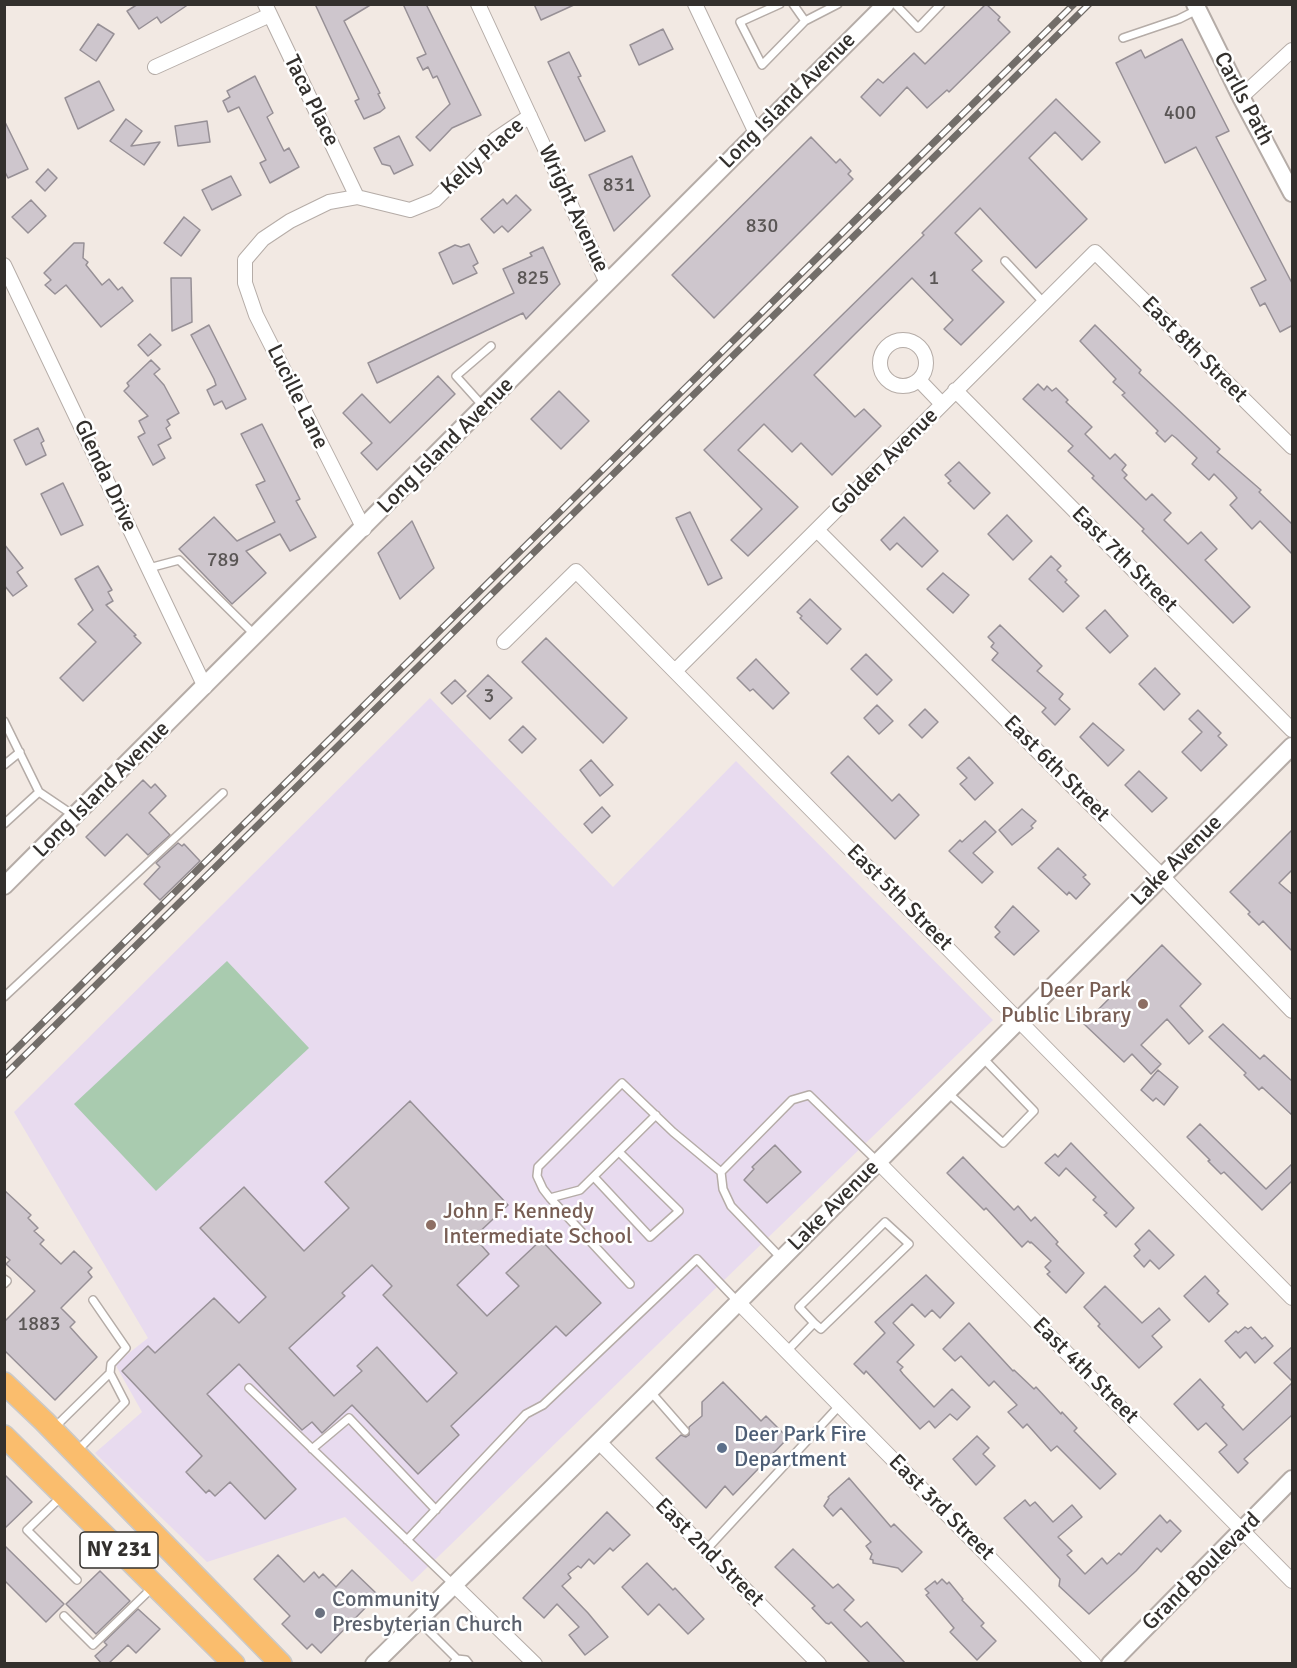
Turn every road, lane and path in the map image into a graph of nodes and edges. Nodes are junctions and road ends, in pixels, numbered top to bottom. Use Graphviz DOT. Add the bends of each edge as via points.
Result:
graph roads {
  1 [pos="477,4"];
  2 [pos="695,4"];
  3 [pos="780,4"];
  4 [pos="793,4"];
  5 [pos="838,4"];
  6 [pos="886,4"];
  7 [pos="895,4"];
  8 [pos="941,4"];
  9 [pos="1196,7"];
  10 [pos="267,10"];
  11 [pos="805,21"];
  12 [pos="1123,38"];
  13 [pos="1293,50"];
  14 [pos="155,67"];
  15 [pos="1241,97"];
  16 [pos="530,116"];
  17 [pos="756,133"];
  18 [pos="1293,193"];
  19 [pos="357,197"];
  20 [pos="1095,252"];
  21 [pos="245,260"];
  22 [pos="1005,261"];
  23 [pos="4,264"];
  24 [pos="607,283"];
  25 [pos="1044,303"];
  26 [pos="491,346"];
  27 [pos="919,380"];
  28 [pos="955,390"];
  29 [pos="942,404"];
  30 [pos="484,407"];
  31 [pos="1293,447"];
  32 [pos="364,529"];
  33 [pos="817,530"];
  34 [pos="149,568"];
  35 [pos="256,637"];
  36 [pos="504,642"];
  37 [pos="675,671"];
  38 [pos="205,687"];
  39 [pos="4,721"];
  40 [pos="1293,730"];
  41 [pos="1293,746"];
  42 [pos="20,752"];
  43 [pos="4,765"];
  44 [pos="39,792"];
  45 [pos="223,793"];
  46 [pos="76,816"];
  47 [pos="4,824"];
  48 [pos="1161,875"];
  49 [pos="6,883"];
  50 [pos="4,997"];
  51 [pos="1293,1011"];
  52 [pos="1019,1019"];
  53 [pos="982,1057"];
  54 [pos="947,1092"];
  55 [pos="656,1115"];
  56 [pos="619,1152"];
  57 [pos="878,1162"];
  58 [pos="721,1172"];
  59 [pos="594,1177"];
  60 [pos="550,1198"];
  61 [pos="782,1259"];
  62 [pos="4,1279"];
  63 [pos="4,1284"];
  64 [pos="630,1284"];
  65 [pos="1293,1298"];
  66 [pos="93,1300"];
  67 [pos="738,1302"];
  68 [pos="814,1323"];
  69 [pos="787,1351"];
  70 [pos="110,1373"];
  71 [pos="4,1383"];
  72 [pos="249,1388"];
  73 [pos="650,1391"];
  74 [pos="840,1405"];
  75 [pos="52,1429"];
  76 [pos="685,1431"];
  77 [pos="4,1436"];
  78 [pos="599,1442"];
  79 [pos="312,1449"];
  80 [pos="76,1453"];
  81 [pos="1293,1479"];
  82 [pos="63,1494"];
  83 [pos="436,1510"];
  84 [pos="1243,1531"];
  85 [pos="407,1540"];
  86 [pos="706,1550"];
  87 [pos="77,1580"];
  88 [pos="1293,1581"];
  89 [pos="155,1585"];
  90 [pos="454,1585"];
  91 [pos="64,1616"];
  92 [pos="418,1620"];
  93 [pos="455,1661"];
  94 [pos="234,1664"];
  95 [pos="281,1664"];
  96 [pos="375,1664"];
  97 [pos="469,1664"];
  98 [pos="535,1664"];
  99 [pos="819,1664"];
  100 [pos="1094,1664"];
  101 [pos="1110,1664"];
  1 -- 16 [label="street, Wright Avenue"];
  2 -- 17 [label="street"];
  3 -- 11 [label="lane" via="740,22 762,65"];
  4 -- 11 [label="lane"];
  5 -- 11 [label="lane"];
  6 -- 17 [label="street, Long Island Avenue"];
  7 -- 8 [label="lane" via="918,28"];
  9 -- 12 [label="lane" via="1179,19"];
  9 -- 15 [label="street, Carlls Path"];
  10 -- 14 [label="street"];
  10 -- 19 [label="street, Taca Place"];
  13 -- 15 [label="street"];
  15 -- 18 [label="street, Carlls Path"];
  16 -- 19 [label="street, Kelly Place" via="496,139 435,200 410,210"];
  16 -- 24 [label="street, Wright Avenue"];
  17 -- 24 [label="street, Long Island Avenue"];
  19 -- 21 [label="street, Kelly Place" via="329,202 290,221 263,239"];
  20 -- 25 [label="street, Golden Avenue"];
  20 -- 31 [label="street, East 8th Street"];
  21 -- 32 [label="street, Lucille Lane" via="245,283 256,315"];
  22 -- 25 [label="lane"];
  23 -- 34 [label="street, Glenda Drive"];
  24 -- 30 [label="street, Long Island Avenue"];
  25 -- 28 [label="street, Golden Avenue"];
  26 -- 30 [label="lane" via="456,376"];
  27 -- 29 [label="street"];
  28 -- 29 [label="street, Golden Avenue"];
  28 -- 40 [label="street, East 7th Street"];
  29 -- 33 [label="street, Golden Avenue"];
  30 -- 32 [label="street, Long Island Avenue"];
  32 -- 35 [label="street, Long Island Avenue"];
  33 -- 37 [label="street, Golden Avenue"];
  33 -- 48 [label="street, East 6th Street"];
  34 -- 35 [label="lane" via="179,560"];
  34 -- 38 [label="street, Glenda Drive"];
  35 -- 38 [label="street, Long Island Avenue"];
  36 -- 37 [label="street, East 5th Street" via="576,571"];
  37 -- 52 [label="street, East 5th Street"];
  38 -- 46 [label="street, Long Island Avenue"];
  39 -- 42 [label="lane"];
  41 -- 48 [label="street, Lake Avenue"];
  42 -- 43 [label="lane"];
  42 -- 44 [label="lane"];
  44 -- 46 [label="lane"];
  44 -- 47 [label="lane"];
  45 -- 50 [label="lane"];
  46 -- 49 [label="street, Long Island Avenue"];
  48 -- 51 [label="street, East 6th Street"];
  48 -- 52 [label="street, Lake Avenue"];
  52 -- 53 [label="street, Lake Avenue"];
  52 -- 65 [label="street, East 5th Street"];
  53 -- 54 [label="street, Lake Avenue"];
  53 -- 54 [label="lane" via="1034,1111 1003,1143"];
  54 -- 57 [label="street, Lake Avenue"];
  55 -- 56 [label="lane"];
  55 -- 58 [label="lane"];
  55 -- 60 [label="lane" via="622,1083 538,1167 537,1176"];
  56 -- 59 [label="lane"];
  56 -- 59 [label="lane" via="679,1211 650,1237"];
  57 -- 58 [label="lane" via="809,1095 792,1100"];
  57 -- 61 [label="street, Lake Avenue"];
  57 -- 84 [label="street, East 4th Street"];
  58 -- 61 [label="lane" via="731,1206"];
  59 -- 60 [label="lane" via="580,1190"];
  60 -- 64 [label="lane"];
  61 -- 67 [label="street, Lake Avenue"];
  62 -- 63 [label="lane"];
  66 -- 70 [label="lane" via="126,1348 111,1364"];
  67 -- 69 [label="street, East 3rd Street"];
  67 -- 73 [label="street, Lake Avenue"];
  67 -- 83 [label="lane" via="697,1259 543,1405 526,1414"];
  68 -- 68 [label="lane" via="821,1329 909,1244 885,1222 799,1307"];
  68 -- 69 [label="lane"];
  69 -- 74 [label="street, East 3rd Street"];
  70 -- 75 [label="lane"];
  70 -- 80 [label="lane" via="125,1402"];
  71 -- 75 [label="main road, NY 231"];
  72 -- 79 [label="lane"];
  73 -- 76 [label="lane"];
  73 -- 78 [label="street, Lake Avenue"];
  74 -- 86 [label="lane"];
  74 -- 100 [label="street, East 3rd Street"];
  75 -- 80 [label="main road, NY 231"];
  77 -- 82 [label="main road, NY 231"];
  78 -- 86 [label="street, East 2nd Street"];
  78 -- 90 [label="street, Lake Avenue"];
  79 -- 83 [label="lane" via="349,1418"];
  79 -- 85 [label="lane"];
  80 -- 95 [label="main road, NY 231"];
  81 -- 84 [label="street, Grand Boulevard"];
  82 -- 87 [label="lane" via="27,1530"];
  82 -- 89 [label="main road, NY 231"];
  83 -- 85 [label="lane"];
  84 -- 88 [label="street, East 4th Street"];
  84 -- 101 [label="street, Grand Boulevard"];
  85 -- 90 [label="lane"];
  86 -- 99 [label="street, East 2nd Street"];
  89 -- 91 [label="lane" via="93,1645"];
  89 -- 94 [label="main road, NY 231"];
  90 -- 92 [label="street, Lake Avenue"];
  90 -- 98 [label="street"];
  92 -- 93 [label="lane"];
  92 -- 96 [label="street, Lake Avenue"];
  93 -- 97 [label="lane" via="466,1660"];
}
